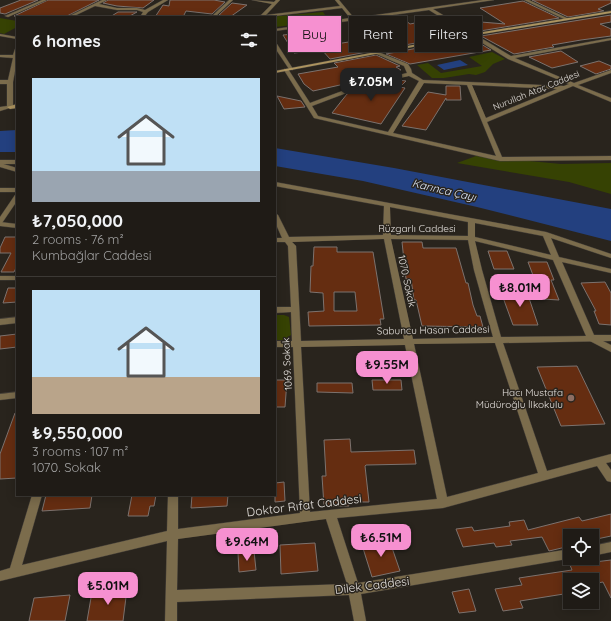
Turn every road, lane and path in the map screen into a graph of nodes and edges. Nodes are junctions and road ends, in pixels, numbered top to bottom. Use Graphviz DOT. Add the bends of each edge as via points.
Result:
graph roads {
  1 [pos="45,0"];
  2 [pos="105,0"];
  3 [pos="166,0"];
  4 [pos="231,0"];
  5 [pos="254,0"];
  6 [pos="337,0"];
  7 [pos="454,0"];
  8 [pos="492,0"];
  9 [pos="526,0"];
  10 [pos="276,1"];
  11 [pos="461,4"];
  12 [pos="95,5"];
  13 [pos="343,8"];
  14 [pos="430,9"];
  15 [pos="146,11"];
  16 [pos="611,12"];
  17 [pos="0,15"];
  18 [pos="7,16"];
  19 [pos="71,16"];
  20 [pos="143,16"];
  21 [pos="213,16"];
  22 [pos="262,16"];
  23 [pos="270,16"];
  24 [pos="350,16"];
  25 [pos="382,16"];
  26 [pos="441,16"];
  27 [pos="16,18"];
  28 [pos="567,19"];
  29 [pos="349,21"];
  30 [pos="276,30"];
  31 [pos="482,33"];
  32 [pos="0,35"];
  33 [pos="16,38"];
  34 [pos="611,39"];
  35 [pos="482,41"];
  36 [pos="276,46"];
  37 [pos="376,52"];
  38 [pos="16,54"];
  39 [pos="0,56"];
  40 [pos="510,58"];
  41 [pos="288,69"];
  42 [pos="611,71"];
  43 [pos="276,72"];
  44 [pos="410,74"];
  45 [pos="422,81"];
  46 [pos="0,82"];
  47 [pos="10,82"];
  48 [pos="469,83"];
  49 [pos="572,85"];
  50 [pos="565,88"];
  51 [pos="611,100"];
  52 [pos="16,106"];
  53 [pos="308,106"];
  54 [pos="10,107"];
  55 [pos="0,109"];
  56 [pos="484,121"];
  57 [pos="390,133"];
  58 [pos="500,158"];
  59 [pos="611,158"];
  60 [pos="16,162"];
  61 [pos="0,163"];
  62 [pos="16,170"];
  63 [pos="276,184"];
  64 [pos="0,190"];
  65 [pos="16,190"];
  66 [pos="16,198"];
  67 [pos="387,204"];
  68 [pos="276,217"];
  69 [pos="472,220"];
  70 [pos="0,223"];
  71 [pos="16,226"];
  72 [pos="546,234"];
  73 [pos="387,237"];
  74 [pos="471,238"];
  75 [pos="276,240"];
  76 [pos="287,240"];
  77 [pos="611,256"];
  78 [pos="557,258"];
  79 [pos="611,271"];
  80 [pos="0,278"];
  81 [pos="16,278"];
  82 [pos="295,309"];
  83 [pos="276,310"];
  84 [pos="16,320"];
  85 [pos="0,322"];
  86 [pos="591,338"];
  87 [pos="611,338"];
  88 [pos="498,340"];
  89 [pos="408,342"];
  90 [pos="276,344"];
  91 [pos="296,344"];
  92 [pos="611,349"];
  93 [pos="16,395"];
  94 [pos="0,397"];
  95 [pos="611,458"];
  96 [pos="600,462"];
  97 [pos="544,476"];
  98 [pos="611,478"];
  99 [pos="37,496"];
  100 [pos="173,496"];
  101 [pos="443,502"];
  102 [pos="330,514"];
  103 [pos="305,517"];
  104 [pos="172,535"];
  105 [pos="611,547"];
  106 [pos="599,549"];
  107 [pos="563,555"];
  108 [pos="15,571"];
  109 [pos="0,576"];
  110 [pos="354,589"];
  111 [pos="172,596"];
  112 [pos="172,621"];
  113 [pos="360,621"];
  1 -- 18 [label="street"];
  2 -- 12 [label="street"];
  3 -- 15 [label="street"];
  4 -- 21 [label="street"];
  5 -- 10 [label="street"];
  6 -- 13 [label="street"];
  7 -- 11 [label="street"];
  8 -- 11 [label="street"];
  9 -- 28 [label="street"];
  10 -- 22 [label="street"];
  11 -- 14 [label="street"];
  12 -- 15 [label="street"];
  12 -- 19 [label="street"];
  13 -- 23 [label="street"];
  13 -- 24 [label="street"];
  14 -- 25 [label="street"];
  14 -- 26 [label="street"];
  15 -- 20 [label="street"];
  16 -- 28 [label="main road"];
  17 -- 18 [label="street"];
  18 -- 27 [label="street"];
  28 -- 31 [label="main road"];
  29 -- 30 [label="street"];
  32 -- 33 [label="street"];
  34 -- 40 [label="street"];
  35 -- 40 [label="street"];
  36 -- 41 [label="street"];
  37 -- 41 [label="main road"];
  37 -- 44 [label="street" via="406,65 410,69"];
  38 -- 39 [label="street"];
  38 -- 47 [label="street"];
  40 -- 49 [label="street"];
  41 -- 43 [label="main road"];
  41 -- 53 [label="street"];
  42 -- 49 [label="street, Nurullah Ataç Caddesi"];
  44 -- 45 [label="street"];
  44 -- 53 [label="street" via="363,85"];
  45 -- 48 [label="street"];
  45 -- 57 [label="street"];
  46 -- 47 [label="street"];
  47 -- 54 [label="street"];
  48 -- 50 [label="street"];
  48 -- 56 [label="street"];
  49 -- 50 [label="street, Nurullah Ataç Caddesi"];
  49 -- 51 [label="street"];
  50 -- 56 [label="street, Nurullah Ataç Caddesi"];
  52 -- 54 [label="main road"];
  53 -- 57 [label="street" via="316,117"];
  54 -- 55 [label="street"];
  56 -- 58 [label="street, Nurullah Ataç Caddesi"];
  57 -- 58 [label="street"];
  58 -- 59 [label="street"];
  60 -- 61 [label="street"];
  61 -- 62 [label="street"];
  63 -- 67 [label="street"];
  64 -- 65 [label="street"];
  66 -- 70 [label="street"];
  67 -- 69 [label="street"];
  67 -- 73 [label="street, 1070. Sokak"];
  68 -- 76 [label="street, 1069. Sokak"];
  69 -- 72 [label="street"];
  69 -- 74 [label="street"];
  70 -- 71 [label="street"];
  72 -- 77 [label="street"];
  72 -- 78 [label="street"];
  73 -- 74 [label="street, Rüzgarlı Caddesi"];
  73 -- 76 [label="street, Rüzgarlı Caddesi"];
  73 -- 89 [label="street, 1070. Sokak"];
  74 -- 78 [label="street, Rüzgarlı Caddesi"];
  74 -- 88 [label="street"];
  75 -- 76 [label="street, Rüzgarlı Caddesi"];
  76 -- 82 [label="street, 1069. Sokak" via="292,246"];
  78 -- 79 [label="street, Rüzgarlı Caddesi"];
  78 -- 86 [label="street"];
  80 -- 81 [label="street"];
  82 -- 83 [label="street"];
  82 -- 91 [label="street, 1069. Sokak"];
  84 -- 85 [label="street"];
  86 -- 87 [label="street, Sabuncu Hasan Caddesi"];
  86 -- 88 [label="street, Sabuncu Hasan Caddesi"];
  86 -- 92 [label="street"];
  88 -- 89 [label="street, Sabuncu Hasan Caddesi"];
  88 -- 97 [label="street"];
  89 -- 91 [label="street, Sabuncu Hasan Caddesi"];
  89 -- 101 [label="street, 1070. Sokak"];
  90 -- 91 [label="street, Sabuncu Hasan Caddesi"];
  91 -- 103 [label="street, 1069. Sokak"];
  93 -- 94 [label="street"];
  95 -- 96 [label="street, Doktor Rıfat Caddesi"];
  96 -- 97 [label="street, Doktor Rıfat Caddesi"];
  96 -- 98 [label="street"];
  97 -- 101 [label="street, Doktor Rıfat Caddesi"];
  99 -- 108 [label="street"];
  100 -- 104 [label="street"];
  101 -- 102 [label="street, Doktor Rıfat Caddesi"];
  102 -- 103 [label="street, Doktor Rıfat Caddesi"];
  102 -- 110 [label="street"];
  103 -- 104 [label="street, Doktor Rıfat Caddesi"];
  104 -- 108 [label="street, Doktor Rıfat Caddesi"];
  104 -- 111 [label="street"];
  105 -- 106 [label="street"];
  107 -- 110 [label="street, Dilek Caddesi"];
  108 -- 109 [label="street, Doktor Rıfat Caddesi"];
  110 -- 111 [label="street, Dilek Caddesi"];
  110 -- 113 [label="street"];
  111 -- 112 [label="street"];
}
